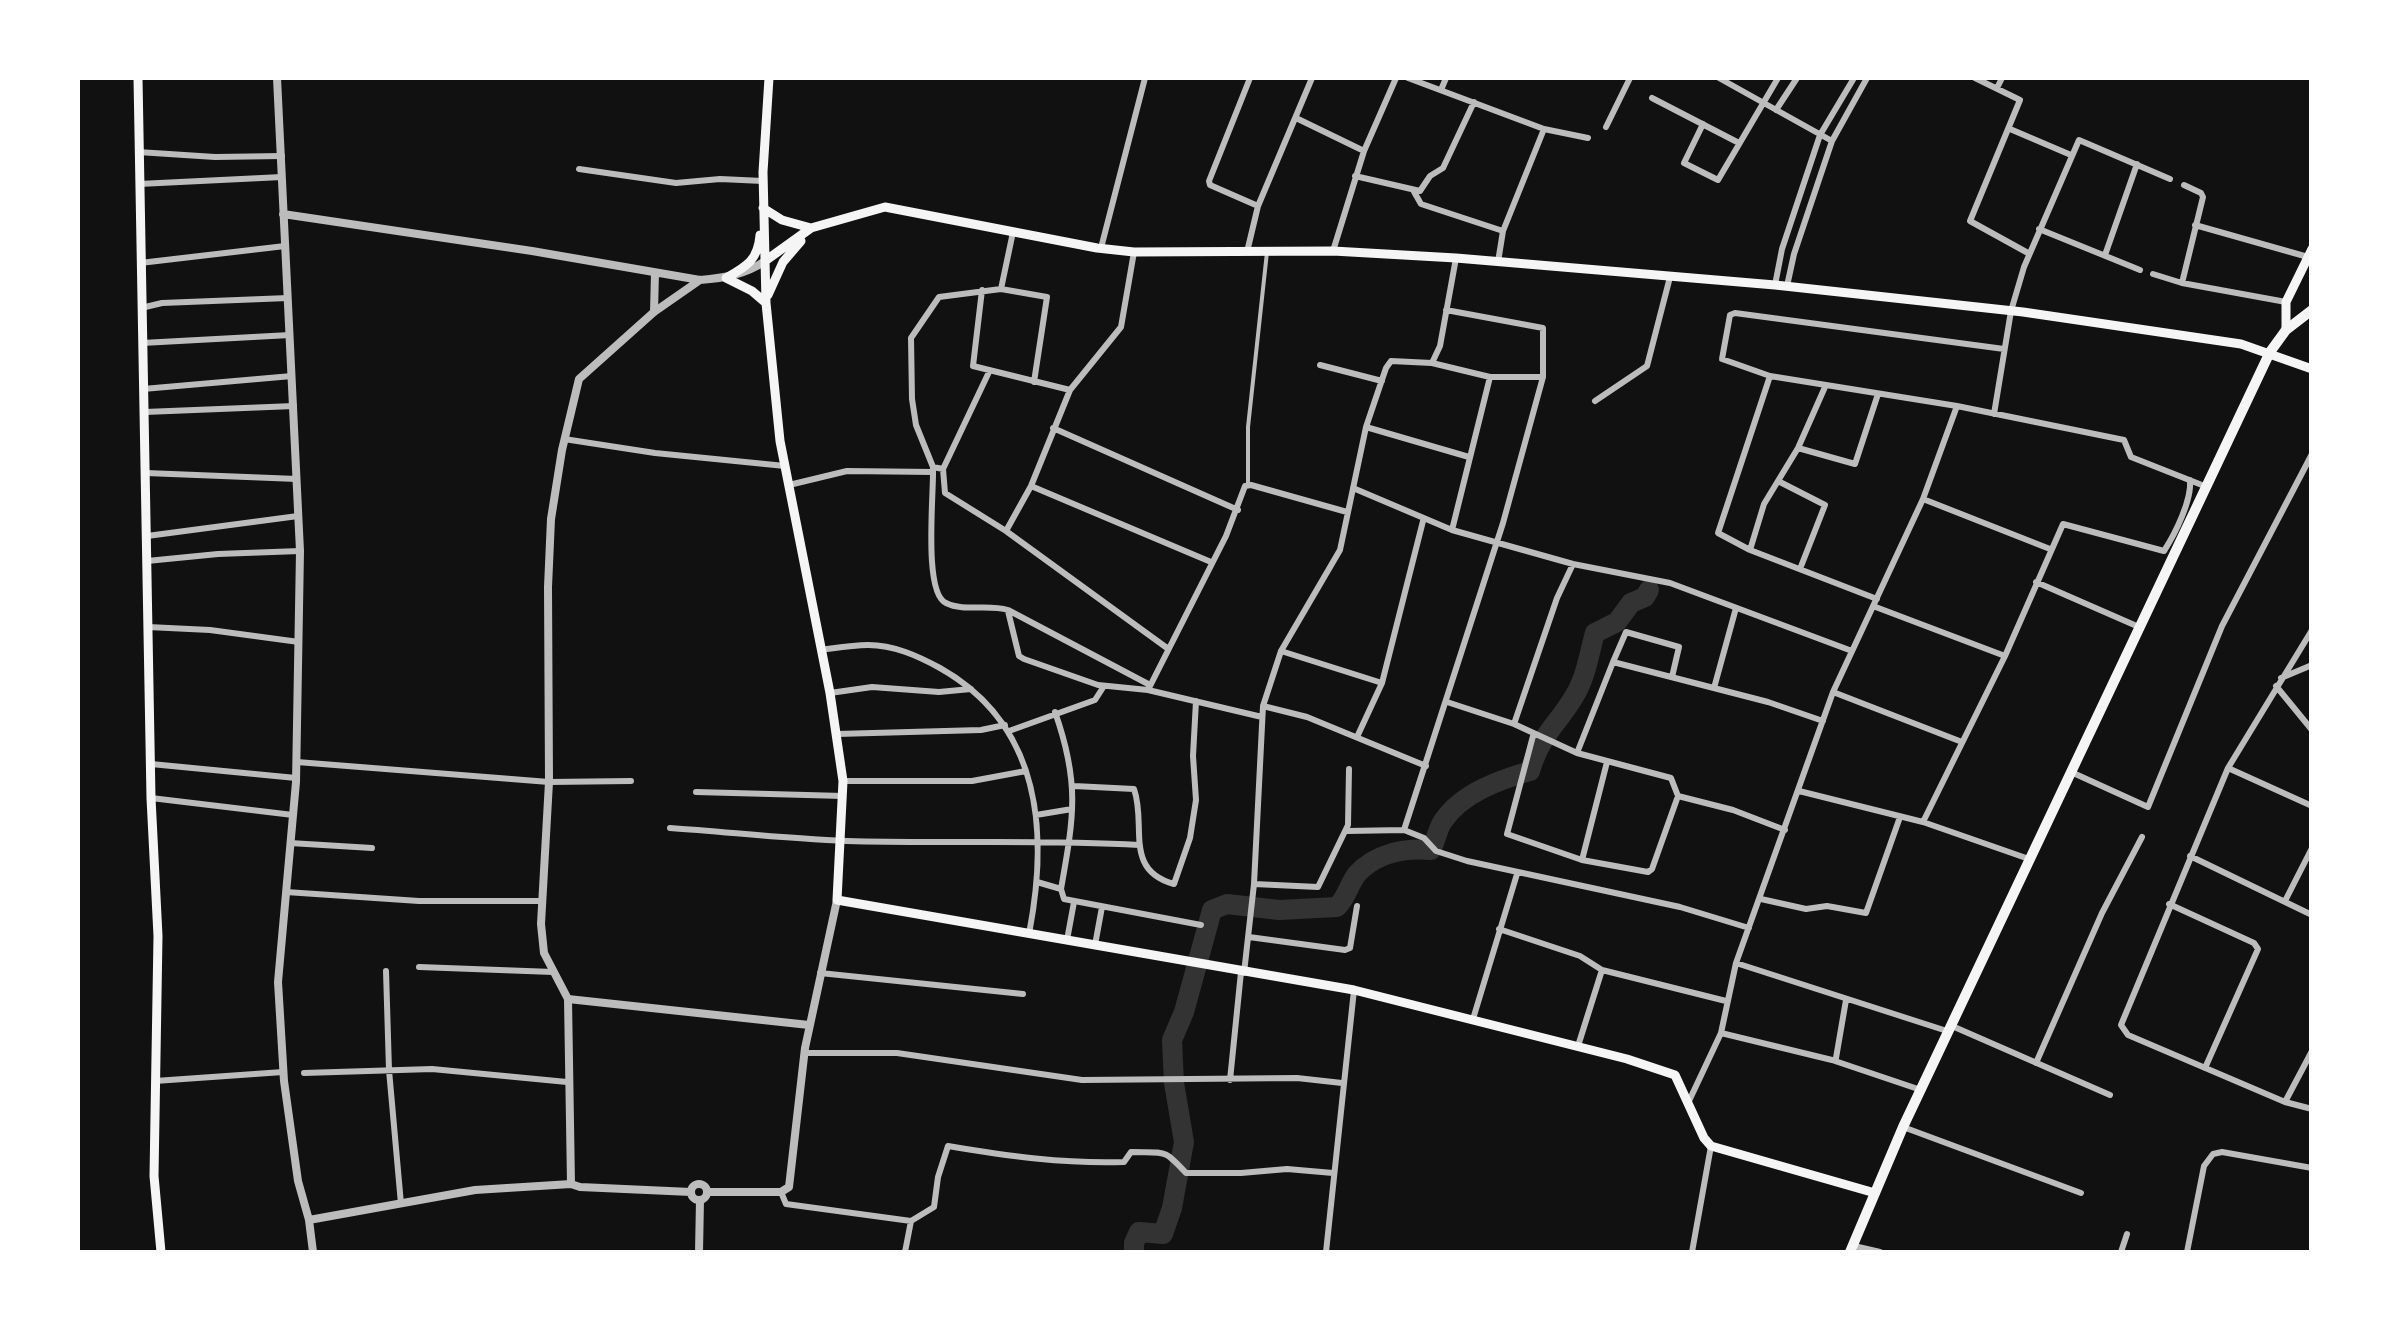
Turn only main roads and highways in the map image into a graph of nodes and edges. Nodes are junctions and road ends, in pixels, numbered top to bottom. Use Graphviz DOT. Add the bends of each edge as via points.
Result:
graph roads {
  1 [pos="138,78"];
  2 [pos="768,78"];
  3 [pos="763,208"];
  4 [pos="811,228"];
  5 [pos="2310,253"];
  6 [pos="766,261"];
  7 [pos="766,303"];
  8 [pos="2312,310"];
  9 [pos="2286,330"];
  10 [pos="2270,352"];
  11 [pos="2312,369"];
  12 [pos="1874,1192"];
  13 [pos="1851,1249"];
  14 [pos="160,1252"];
  1 -- 14 [label="main road"];
  2 -- 3 [label="main road"];
  3 -- 4 [label="main road"];
  3 -- 6 [label="main road"];
  3 -- 7 [label="main road" via="756,256 726,278"];
  4 -- 6 [label="main road"];
  4 -- 7 [label="main road" via="782,262"];
  4 -- 10 [label="main road" via="885,206 1134,252 1456,258 1787,286 2226,340"];
  5 -- 9 [label="main road" via="2286,302"];
  6 -- 7 [label="main road"];
  7 -- 12 [label="main road" via="785,466 843,780 836,900 1354,990 1578,1046 1672,1074 1711,1146"];
  8 -- 9 [label="highway"];
  9 -- 10 [label="highway"];
  10 -- 11 [label="main road"];
  10 -- 12 [label="highway"];
  12 -- 13 [label="highway"];
}
